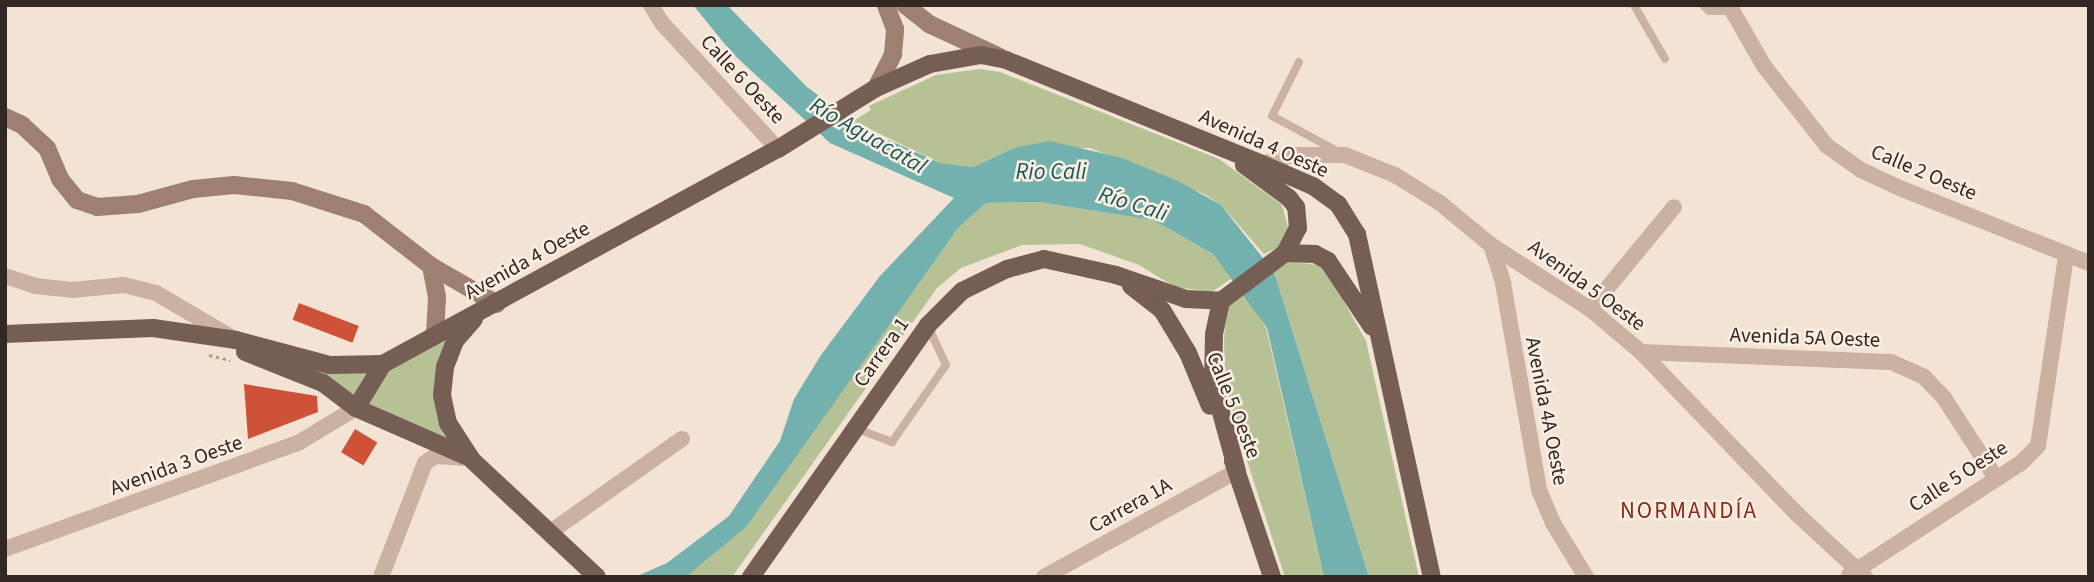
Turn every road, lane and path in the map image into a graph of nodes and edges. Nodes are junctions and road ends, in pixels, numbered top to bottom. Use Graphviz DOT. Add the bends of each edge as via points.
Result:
graph roads {
  1 [pos="652,5"];
  2 [pos="886,5"];
  3 [pos="905,5"];
  4 [pos="1634,5"];
  5 [pos="1703,5"];
  6 [pos="1731,8"];
  7 [pos="1665,59"];
  8 [pos="1006,60"];
  9 [pos="1299,62"];
  10 [pos="869,93"];
  11 [pos="5,117"];
  12 [pos="1221,148"];
  13 [pos="778,149"];
  14 [pos="1345,155"];
  15 [pos="1262,164"];
  16 [pos="1674,207"];
  17 [pos="1490,245"];
  18 [pos="1281,256"];
  19 [pos="2066,257"];
  20 [pos="2089,264"];
  21 [pos="431,266"];
  22 [pos="1116,275"];
  23 [pos="5,276"];
  24 [pos="1225,296"];
  25 [pos="497,304"];
  26 [pos="1590,309"];
  27 [pos="928,325"];
  28 [pos="173,331"];
  29 [pos="5,334"];
  30 [pos="435,335"];
  31 [pos="1378,335"];
  32 [pos="236,340"];
  33 [pos="1641,352"];
  34 [pos="207,354"];
  35 [pos="231,360"];
  36 [pos="383,364"];
  37 [pos="356,408"];
  38 [pos="855,429"];
  39 [pos="682,439"];
  40 [pos="472,460"];
  41 [pos="1237,471"];
  42 [pos="1996,478"];
  43 [pos="550,533"];
  44 [pos="5,549"];
  45 [pos="1856,575"];
  46 [pos="381,577"];
  47 [pos="597,577"];
  48 [pos="751,577"];
  49 [pos="1044,577"];
  50 [pos="1272,577"];
  51 [pos="1432,577"];
  52 [pos="1587,577"];
  1 -- 13 [label="street, Calle 6 Oeste" via="662,23"];
  2 -- 10 [label="street" via="895,29 893,54"];
  3 -- 8 [label="street, Avenida 4 Oeste" via="929,24"];
  4 -- 7 [label="lane"];
  5 -- 6 [label="lane" via="1709,10"];
  6 -- 19 [label="street, Calle 2 Oeste" via="1764,66 1827,146 1861,170"];
  8 -- 10 [label="main road, Avenida 4 Oeste" via="981,55 930,64"];
  8 -- 12 [label="main road, Avenida 4 Oeste"];
  9 -- 14 [label="lane" via="1272,116"];
  10 -- 13 [label="main road, Avenida 4 Oeste"];
  11 -- 21 [label="street" via="22,125 47,148 60,179 77,201 97,207 138,204 234,184 292,191 364,214"];
  12 -- 15 [label="main road, Avenida 4 Oeste"];
  12 -- 18 [label="main road" via="1296,207 1298,228"];
  13 -- 25 [label="main road, Avenida 4 Oeste"];
  14 -- 15 [label="street, Avenida 5 Oeste" via="1294,155"];
  14 -- 17 [label="street, Avenida 5 Oeste" via="1395,175 1440,203"];
  15 -- 31 [label="main road, Avenida 4 Oeste" via="1313,186 1338,204 1357,234"];
  16 -- 26 [label="street"];
  17 -- 26 [label="street, Avenida 5 Oeste"];
  17 -- 52 [label="street, Avenida 4A Oeste" via="1503,283 1539,491"];
  18 -- 24 [label="main road"];
  18 -- 31 [label="main road" via="1315,254 1328,261"];
  19 -- 20 [label="street, Calle 2 Oeste"];
  19 -- 42 [label="street, Calle 5 Oeste" via="2038,446"];
  21 -- 25 [label="street"];
  21 -- 30 [label="street" via="438,306"];
  22 -- 24 [label="main road, Carrera 1" via="1186,299"];
  22 -- 27 [label="main road, Carrera 1" via="1044,259 1007,269 962,291"];
  22 -- 41 [label="main road, Calle 5 Oeste" via="1162,310 1188,353"];
  23 -- 32 [label="street" via="35,286 72,290 124,285 156,293"];
  24 -- 41 [label="main road" via="1214,334 1213,383"];
  25 -- 30 [label="main road, Avenida 4 Oeste"];
  25 -- 40 [label="main road" via="467,326 445,367 442,395 448,423"];
  26 -- 33 [label="street, Avenida 5 Oeste"];
  27 -- 38 [label="main road, Carrera 1"];
  27 -- 38 [label="lane" via="946,365 892,442"];
  28 -- 29 [label="main road, Avenida 4 Oeste" via="107,328"];
  28 -- 32 [label="main road, Avenida 4 Oeste"];
  28 -- 37 [label="main road, Avenida 4 Oeste" via="258,356 323,383"];
  30 -- 36 [label="main road, Avenida 4 Oeste"];
  31 -- 51 [label="main road, Avenida 4 Oeste"];
  32 -- 36 [label="main road, Avenida 4 Oeste" via="330,365"];
  33 -- 42 [label="street, Avenida 5A Oeste" via="1891,362 1924,377 1944,398"];
  33 -- 45 [label="street, Avenida 5 Oeste"];
  34 -- 35 [label="path"];
  36 -- 37 [label="main road"];
  37 -- 40 [label="main road, Avenida 4 Oeste"];
  37 -- 44 [label="street, Avenida 3 Oeste" via="298,443"];
  38 -- 48 [label="main road, Carrera 1"];
  39 -- 43 [label="street"];
  40 -- 43 [label="main road"];
  40 -- 46 [label="street" via="448,455 425,463"];
  41 -- 49 [label="street, Carrera 1A"];
  41 -- 50 [label="main road, Calle 5 Oeste"];
  42 -- 45 [label="street, Calle 5 Oeste"];
  43 -- 47 [label="main road"];
}
